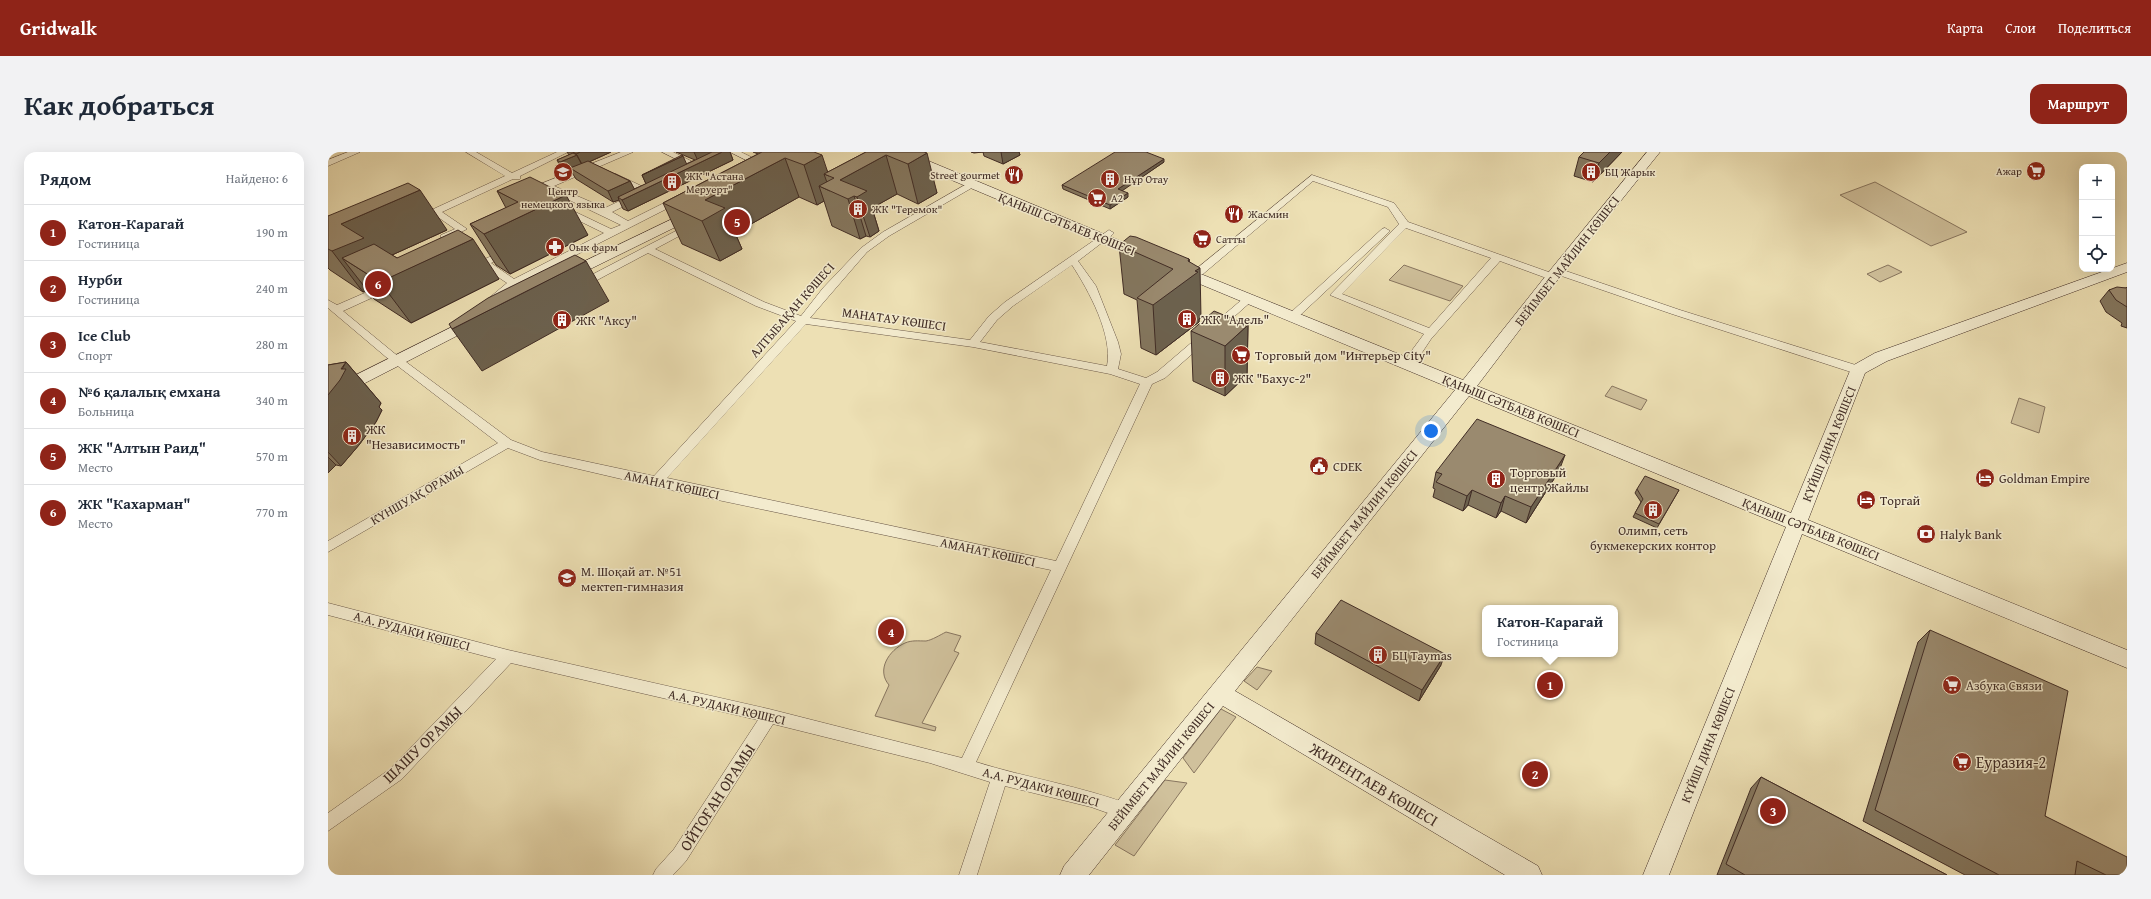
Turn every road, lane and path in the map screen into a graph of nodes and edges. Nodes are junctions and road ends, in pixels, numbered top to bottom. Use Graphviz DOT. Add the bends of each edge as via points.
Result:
graph roads {
  1 [pos="356,152"];
  2 [pos="470,152"];
  3 [pos="564,152"];
  4 [pos="629,152"];
  5 [pos="666,152"];
  6 [pos="734,152"];
  7 [pos="896,152"];
  8 [pos="911,152"];
  9 [pos="1654,152"];
  10 [pos="328,163"];
  11 [pos="768,166"];
  12 [pos="596,167"];
  13 [pos="746,172"];
  14 [pos="686,173"];
  15 [pos="512,175"];
  16 [pos="972,184"];
  17 [pos="547,186"];
  18 [pos="699,200"];
  19 [pos="554,211"];
  20 [pos="436,212"];
  21 [pos="605,212"];
  22 [pos="423,217"];
  23 [pos="1403,220"];
  24 [pos="699,222"];
  25 [pos="627,224"];
  26 [pos="611,233"];
  27 [pos="1106,236"];
  28 [pos="434,242"];
  29 [pos="519,246"];
  30 [pos="648,249"];
  31 [pos="1498,257"];
  32 [pos="1073,260"];
  33 [pos="1162,260"];
  34 [pos="484,263"];
  35 [pos="2127,267"];
  36 [pos="1199,272"];
  37 [pos="463,273"];
  38 [pos="1555,274"];
  39 [pos="553,282"];
  40 [pos="513,283"];
  41 [pos="394,284"];
  42 [pos="569,291"];
  43 [pos="1249,299"];
  44 [pos="510,303"];
  45 [pos="332,306"];
  46 [pos="486,307"];
  47 [pos="1295,314"];
  48 [pos="803,320"];
  49 [pos="1431,333"];
  50 [pos="973,344"];
  51 [pos="393,357"];
  52 [pos="1413,357"];
  53 [pos="1858,370"];
  54 [pos="1112,371"];
  55 [pos="1147,382"];
  56 [pos="1469,384"];
  57 [pos="328,386"];
  58 [pos="328,396"];
  59 [pos="507,443"];
  60 [pos="656,482"];
  61 [pos="1799,518"];
  62 [pos="328,547"];
  63 [pos="1060,567"];
  64 [pos="328,608"];
  65 [pos="2127,646"];
  66 [pos="508,656"];
  67 [pos="2127,659"];
  68 [pos="1220,693"];
  69 [pos="769,716"];
  70 [pos="966,766"];
  71 [pos="1000,777"];
  72 [pos="1125,811"];
  73 [pos="328,823"];
  74 [pos="662,875"];
  75 [pos="968,875"];
  76 [pos="1073,875"];
  77 [pos="1529,875"];
  78 [pos="1656,875"];
  1 -- 10 [label="street"];
  2 -- 15 [label="street"];
  3 -- 15 [label="street"];
  4 -- 12 [label="street"];
  5 -- 14 [label="street" via="702,165"];
  6 -- 13 [label="street" via="757,162"];
  7 -- 16 [label="main road, ҚАНЫШ СӘТБАЕВ КӨШЕСІ"];
  8 -- 27 [label="main road, ҚАНЫШ СӘТБАЕВ КӨШЕСІ"];
  9 -- 38 [label="main road, БЕЙІМБЕТ МАЙЛИН КӨШЕСІ"];
  11 -- 13 [label="main road"];
  12 -- 17 [label="street"];
  12 -- 21 [label="street" via="650,190"];
  15 -- 17 [label="street"];
  15 -- 20 [label="street"];
  16 -- 27 [label="main road, ҚАНЫШ СӘТБАЕВ КӨШЕСІ"];
  16 -- 48 [label="street, АЛТЫБАҚАН КӨШЕСІ" via="886,234 864,250"];
  17 -- 21 [label="street"];
  18 -- 25 [label="street"];
  18 -- 39 [label="main road"];
  18 -- 46 [label="main road"];
  19 -- 26 [label="street" via="560,208"];
  20 -- 22 [label="street"];
  20 -- 28 [label="street" via="462,229"];
  21 -- 25 [label="street"];
  23 -- 31 [label="street"];
  23 -- 36 [label="street" via="1391,205 1312,178"];
  23 -- 47 [label="street"];
  23 -- 49 [label="street" via="1335,294"];
  24 -- 30 [label="street"];
  25 -- 26 [label="street"];
  26 -- 40 [label="street"];
  27 -- 32 [label="street"];
  27 -- 33 [label="main road, ҚАНЫШ СӘТБАЕВ КӨШЕСІ"];
  29 -- 34 [label="street"];
  30 -- 42 [label="street"];
  30 -- 48 [label="street, МАНАТАУ КӨШЕСІ" via="760,304"];
  31 -- 38 [label="street"];
  31 -- 49 [label="street"];
  32 -- 50 [label="street" via="1009,304 993,318"];
  32 -- 54 [label="street" via="1091,286 1113,342"];
  33 -- 36 [label="main road, ҚАНЫШ СӘТБАЕВ КӨШЕСІ"];
  33 -- 43 [label="main road, ҚАНЫШ СӘТБАЕВ КӨШЕСІ"];
  34 -- 37 [label="street"];
  34 -- 40 [label="street"];
  35 -- 53 [label="main road, КҮЙШІ ДИНА КӨШЕСІ" via="1881,357"];
  36 -- 47 [label="main road, ҚАНЫШ СӘТБАЕВ КӨШЕСІ"];
  38 -- 53 [label="street"];
  38 -- 56 [label="main road, БЕЙІМБЕТ МАЙЛИН КӨШЕСІ"];
  40 -- 46 [label="street"];
  41 -- 45 [label="street"];
  43 -- 47 [label="main road, ҚАНЫШ СӘТБАЕВ КӨШЕСІ"];
  43 -- 55 [label="street" via="1161,375"];
  44 -- 51 [label="main road"];
  45 -- 51 [label="street, АМАНАТ КӨШЕСІ"];
  46 -- 51 [label="main road"];
  47 -- 52 [label="main road, ҚАНЫШ СӘТБАЕВ КӨШЕСІ"];
  47 -- 56 [label="main road, ҚАНЫШ СӘТБАЕВ КӨШЕСІ"];
  48 -- 50 [label="street, МАНАТАУ КӨШЕСІ"];
  48 -- 60 [label="street, АЛТЫБАҚАН КӨШЕСІ"];
  49 -- 52 [label="street"];
  50 -- 54 [label="street, МАНАТАУ КӨШЕСІ"];
  51 -- 57 [label="main road"];
  51 -- 58 [label="main road"];
  51 -- 59 [label="street, АМАНАТ КӨШЕСІ"];
  52 -- 56 [label="main road, ҚАНЫШ СӘТБАЕВ КӨШЕСІ"];
  53 -- 61 [label="main road, КҮЙШІ ДИНА КӨШЕСІ"];
  54 -- 55 [label="street, МАНАТАУ КӨШЕСІ"];
  55 -- 63 [label="street"];
  56 -- 61 [label="main road, ҚАНЫШ СӘТБАЕВ КӨШЕСІ"];
  56 -- 68 [label="main road, БЕЙІМБЕТ МАЙЛИН КӨШЕСІ"];
  59 -- 60 [label="street, АМАНАТ КӨШЕСІ" via="540,456"];
  59 -- 62 [label="street, КҮНШУАҚ ОРАМЫ"];
  60 -- 63 [label="street, АМАНАТ КӨШЕСІ"];
  61 -- 65 [label="main road, ҚАНЫШ СӘТБАЕВ КӨШЕСІ"];
  61 -- 67 [label="main road, ҚАНЫШ СӘТБАЕВ КӨШЕСІ"];
  61 -- 78 [label="main road, КҮЙШІ ДИНА КӨШЕСІ"];
  63 -- 70 [label="street"];
  64 -- 66 [label="street, А.А. РУДАКИ КӨШЕСІ"];
  66 -- 69 [label="street, А.А. РУДАКИ КӨШЕСІ"];
  66 -- 73 [label="street, ШАШУ ОРАМЫ" via="396,774"];
  68 -- 72 [label="main road, БЕЙІМБЕТ МАЙЛИН КӨШЕСІ"];
  68 -- 77 [label="main road, ЖИРЕНТАЕВ КӨШЕСІ"];
  69 -- 70 [label="street, А.А. РУДАКИ КӨШЕСІ"];
  69 -- 74 [label="street, ОЙТОҒАН ОРАМЫ" via="680,855"];
  70 -- 71 [label="street, А.А. РУДАКИ КӨШЕСІ"];
  71 -- 72 [label="street, А.А. РУДАКИ КӨШЕСІ" via="1091,799"];
  71 -- 75 [label="street"];
  72 -- 76 [label="main road, БЕЙІМБЕТ МАЙЛИН КӨШЕСІ"];
}
